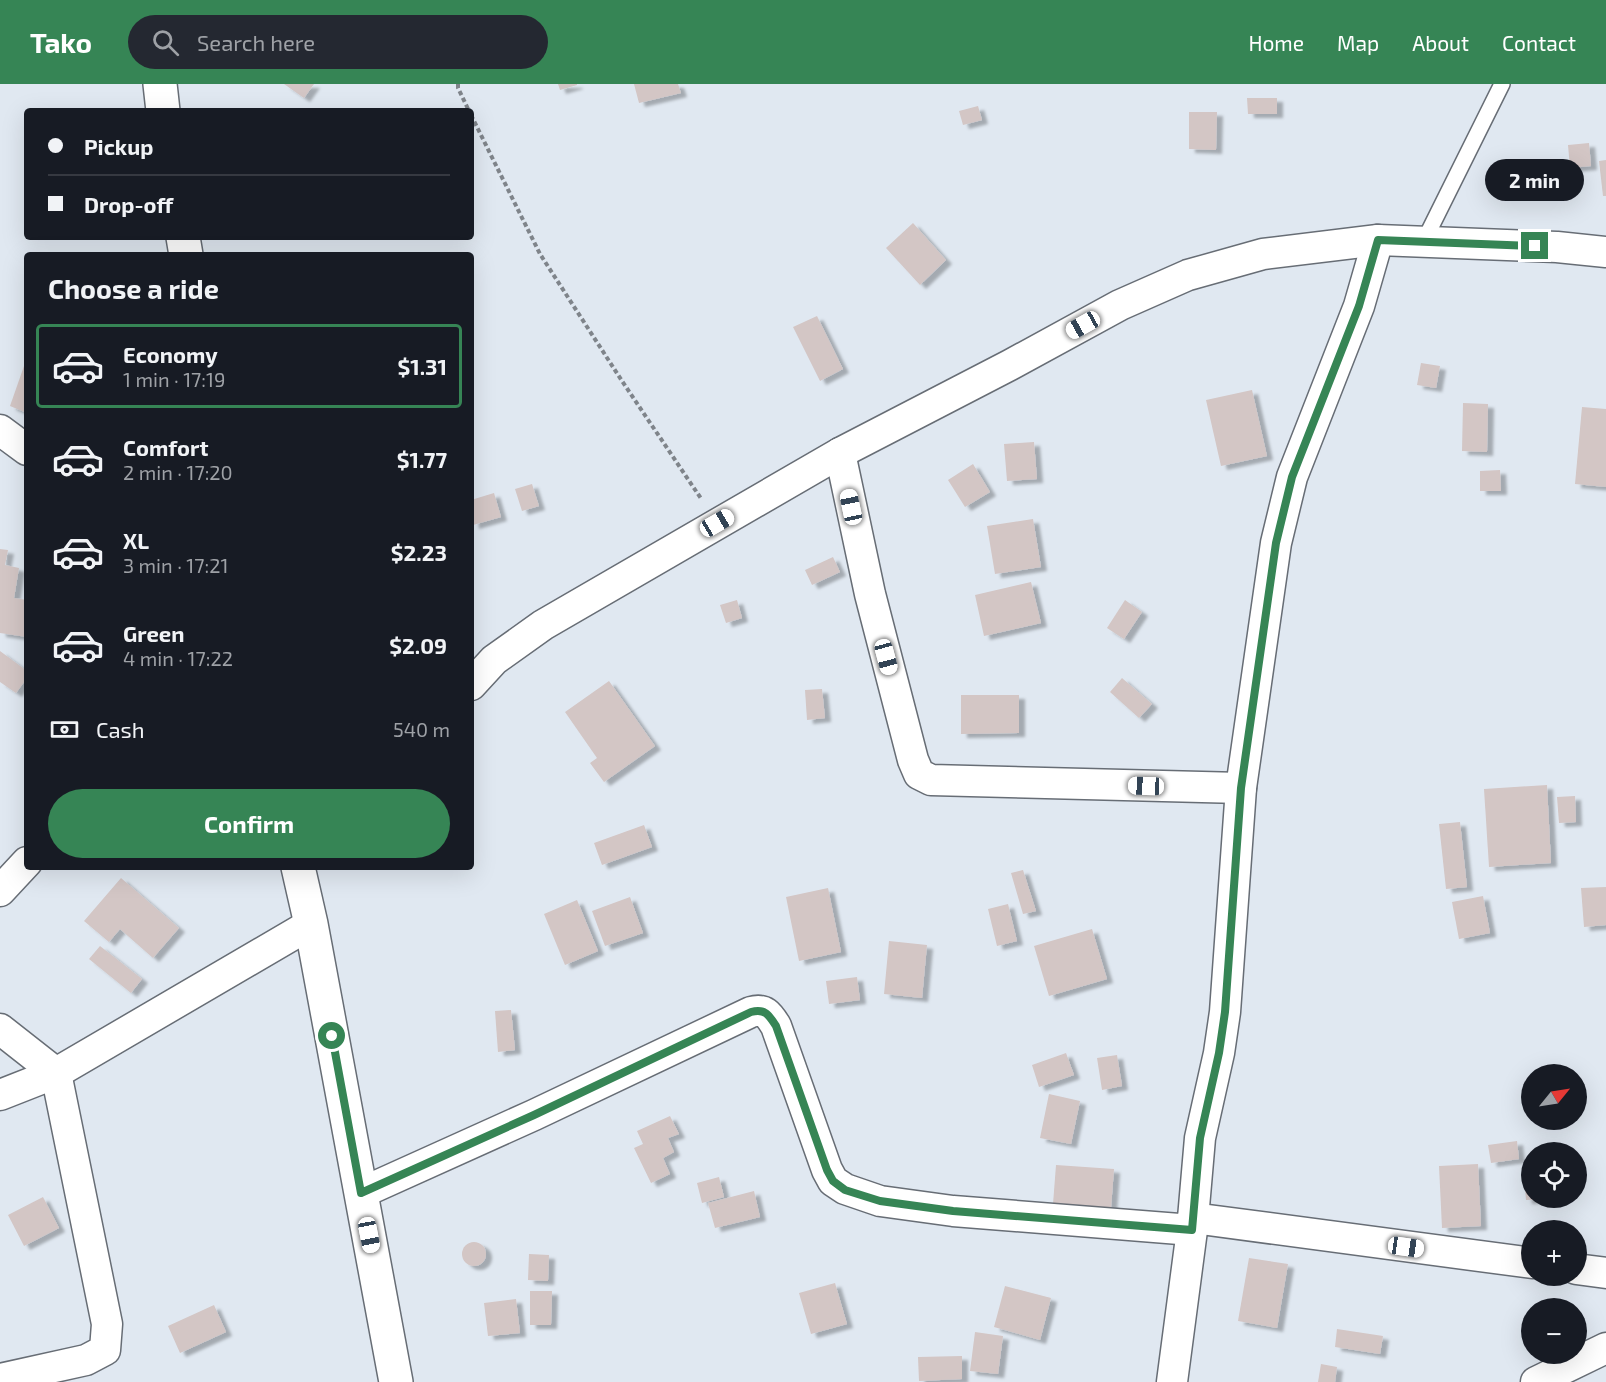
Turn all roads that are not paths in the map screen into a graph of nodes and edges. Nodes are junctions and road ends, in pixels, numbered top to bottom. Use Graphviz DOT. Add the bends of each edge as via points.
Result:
graph roads {
  1 [pos="160,84"];
  2 [pos="1502,84"];
  3 [pos="163,108"];
  4 [pos="1378,240"];
  5 [pos="1424,241"];
  6 [pos="1606,252"];
  7 [pos="0,430"];
  8 [pos="24,448"];
  9 [pos="840,453"];
  10 [pos="474,682"];
  11 [pos="1241,788"];
  12 [pos="24,865"];
  13 [pos="299,870"];
  14 [pos="0,891"];
  15 [pos="311,924"];
  16 [pos="0,1029"];
  17 [pos="56,1073"];
  18 [pos="0,1095"];
  19 [pos="361,1193"];
  20 [pos="1193,1224"];
  21 [pos="1521,1262"];
  22 [pos="1587,1270"];
  23 [pos="1606,1273"];
  24 [pos="1606,1348"];
  25 [pos="0,1379"];
  26 [pos="396,1382"];
  27 [pos="1172,1382"];
  28 [pos="1536,1382"];
  1 -- 3 [label="main road"];
  2 -- 5 [label="lane"];
  4 -- 5 [label="street"];
  4 -- 9 [label="street" via="1263,254 1188,275 1120,305"];
  4 -- 11 [label="street" via="1359,306 1292,477 1276,543"];
  5 -- 6 [label="street"];
  7 -- 8 [label="street"];
  9 -- 10 [label="street" via="543,625 494,660"];
  9 -- 11 [label="street" via="870,594 919,774 931,780"];
  11 -- 20 [label="street" via="1225,1012 1200,1138"];
  12 -- 14 [label="street"];
  13 -- 15 [label="main road"];
  15 -- 17 [label="street"];
  15 -- 19 [label="main road"];
  16 -- 17 [label="street"];
  17 -- 18 [label="street"];
  17 -- 25 [label="street" via="107,1324 105,1350 86,1360"];
  19 -- 20 [label="street" via="760,1010 768,1013 776,1026 827,1170 845,1190 880,1201 953,1211"];
  19 -- 26 [label="main road"];
  20 -- 21 [label="street"];
  20 -- 27 [label="street"];
  22 -- 23 [label="street"];
  24 -- 28 [label="street"];
}
